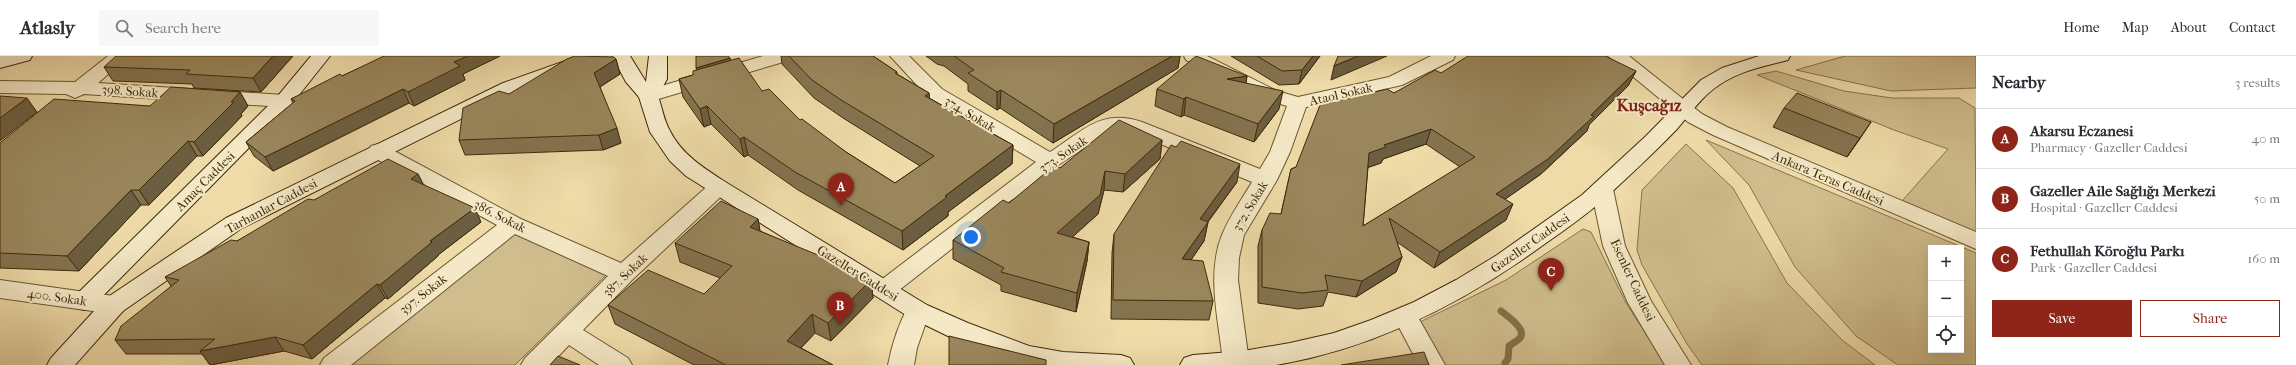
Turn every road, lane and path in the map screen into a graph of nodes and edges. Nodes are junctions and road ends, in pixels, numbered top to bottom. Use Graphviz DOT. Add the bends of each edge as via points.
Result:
graph roads {
  1 [pos="23,56"];
  2 [pos="120,56"];
  3 [pos="321,56"];
  4 [pos="562,56"];
  5 [pos="597,56"];
  6 [pos="621,56"];
  7 [pos="658,56"];
  8 [pos="783,56"];
  9 [pos="899,56"];
  10 [pos="1193,56"];
  11 [pos="1446,56"];
  12 [pos="1617,56"];
  13 [pos="1781,56"];
  14 [pos="0,62"];
  15 [pos="0,87"];
  16 [pos="510,87"];
  17 [pos="81,88"];
  18 [pos="648,96"];
  19 [pos="284,101"];
  20 [pos="1298,103"];
  21 [pos="58,107"];
  22 [pos="1684,108"];
  23 [pos="378,151"];
  24 [pos="1050,161"];
  25 [pos="1266,180"];
  26 [pos="719,188"];
  27 [pos="1602,189"];
  28 [pos="513,224"];
  29 [pos="1976,241"];
  30 [pos="624,274"];
  31 [pos="0,289"];
  32 [pos="885,289"];
  33 [pos="84,301"];
  34 [pos="114,305"];
  35 [pos="918,311"];
  36 [pos="1406,318"];
  37 [pos="567,332"];
  38 [pos="1236,362"];
  39 [pos="60,365"];
  40 [pos="333,365"];
  41 [pos="534,365"];
  42 [pos="619,365"];
  43 [pos="902,365"];
  44 [pos="1121,365"];
  45 [pos="1193,365"];
  46 [pos="1432,365"];
  47 [pos="1678,365"];
  1 -- 14 [label="street"];
  2 -- 17 [label="street"];
  3 -- 19 [label="street, Amaç Caddesi"];
  4 -- 16 [label="street, Tarhanlar Caddesi"];
  5 -- 16 [label="street, Tarhanlar Caddesi"];
  6 -- 18 [label="street, Gazeller Caddesi" via="636,82"];
  7 -- 18 [label="street" via="657,79"];
  8 -- 18 [label="street"];
  9 -- 24 [label="street, 374. Sokak" via="935,93"];
  10 -- 20 [label="street, Ataol Sokak" via="1270,95"];
  11 -- 20 [label="street, Ataol Sokak" via="1395,81"];
  12 -- 22 [label="street, Ankara Teras Caddesi"];
  13 -- 22 [label="street, Gazeller Caddesi" via="1746,66 1712,80"];
  15 -- 17 [label="street, 398. Sokak"];
  16 -- 23 [label="street, Tarhanlar Caddesi"];
  17 -- 19 [label="street, 398. Sokak"];
  17 -- 21 [label="street"];
  18 -- 26 [label="street, Gazeller Caddesi" via="660,132 677,156 693,171"];
  19 -- 33 [label="street, Amaç Caddesi"];
  20 -- 25 [label="street, 372. Sokak" via="1280,152"];
  22 -- 27 [label="street, Gazeller Caddesi" via="1648,147"];
  22 -- 29 [label="street, Ankara Teras Caddesi" via="1695,118 1720,131"];
  23 -- 28 [label="street, 386. Sokak"];
  23 -- 34 [label="street, Tarhanlar Caddesi" via="234,224"];
  24 -- 25 [label="street, 373. Sokak" via="1107,124 1123,122"];
  24 -- 32 [label="street, 373. Sokak"];
  25 -- 38 [label="street, 372. Sokak" via="1233,235 1227,258 1227,286"];
  26 -- 30 [label="street, 387. Sokak"];
  26 -- 32 [label="street, Gazeller Caddesi"];
  27 -- 36 [label="street, Gazeller Caddesi" via="1506,263"];
  27 -- 47 [label="street, Esenler Caddesi" via="1614,246 1640,303"];
  28 -- 30 [label="street, 386. Sokak"];
  28 -- 40 [label="street, 397. Sokak"];
  30 -- 37 [label="street, 387. Sokak"];
  31 -- 33 [label="street, 400. Sokak"];
  32 -- 35 [label="street, Gazeller Caddesi"];
  33 -- 34 [label="street, 400. Sokak"];
  34 -- 39 [label="street, Tarhanlar Caddesi"];
  35 -- 43 [label="street" via="904,348"];
  35 -- 44 [label="street, Gazeller Caddesi" via="959,330 1027,355 1063,362"];
  36 -- 38 [label="street, Gazeller Caddesi" via="1311,350"];
  36 -- 46 [label="street"];
  37 -- 41 [label="street, 387. Sokak"];
  37 -- 42 [label="street"];
  38 -- 45 [label="street, Gazeller Caddesi"];
}
